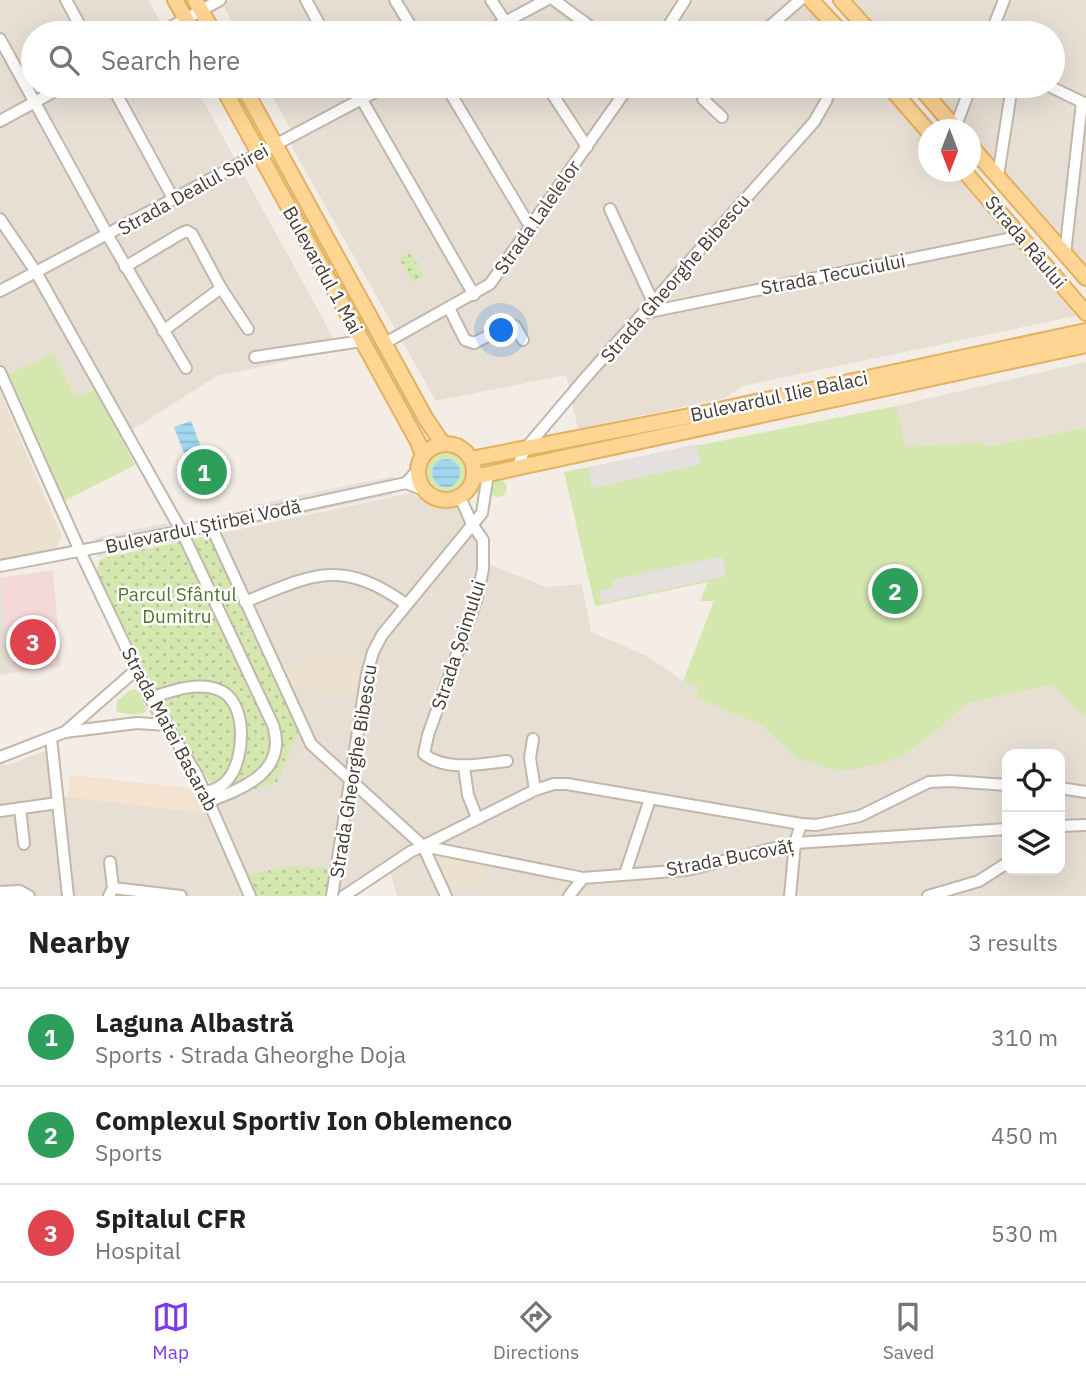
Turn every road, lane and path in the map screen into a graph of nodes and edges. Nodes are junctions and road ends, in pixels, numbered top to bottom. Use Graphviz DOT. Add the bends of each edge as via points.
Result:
graph roads {
  1 [pos="66,0"];
  2 [pos="175,0"];
  3 [pos="220,0"];
  4 [pos="306,0"];
  5 [pos="395,0"];
  6 [pos="491,0"];
  7 [pos="546,0"];
  8 [pos="554,0"];
  9 [pos="685,0"];
  10 [pos="800,0"];
  11 [pos="811,0"];
  12 [pos="1004,0"];
  13 [pos="844,1"];
  14 [pos="198,5"];
  15 [pos="186,19"];
  16 [pos="77,21"];
  17 [pos="182,21"];
  18 [pos="207,21"];
  19 [pos="317,21"];
  20 [pos="408,21"];
  21 [pos="505,21"];
  22 [pos="508,21"];
  23 [pos="583,21"];
  24 [pos="672,21"];
  25 [pos="776,21"];
  26 [pos="830,21"];
  27 [pos="861,21"];
  28 [pos="996,21"];
  29 [pos="0,39"];
  30 [pos="21,76"];
  31 [pos="1065,94"];
  32 [pos="33,98"];
  33 [pos="41,98"];
  34 [pos="119,98"];
  35 [pos="229,98"];
  36 [pos="250,98"];
  37 [pos="453,98"];
  38 [pos="555,98"];
  39 [pos="621,98"];
  40 [pos="704,98"];
  41 [pos="825,98"];
  42 [pos="900,98"];
  43 [pos="929,98"];
  44 [pos="967,98"];
  45 [pos="1010,98"];
  46 [pos="362,99"];
  47 [pos="35,101"];
  48 [pos="1084,103"];
  49 [pos="722,117"];
  50 [pos="918,119"];
  51 [pos="947,119"];
  52 [pos="959,119"];
  53 [pos="0,121"];
  54 [pos="276,144"];
  55 [pos="587,147"];
  56 [pos="259,153"];
  57 [pos="981,156"];
  58 [pos="998,176"];
  59 [pos="974,182"];
  60 [pos="174,200"];
  61 [pos="610,209"];
  62 [pos="0,219"];
  63 [pos="531,228"];
  64 [pos="107,235"];
  65 [pos="1022,236"];
  66 [pos="1065,254"];
  67 [pos="125,267"];
  68 [pos="36,272"];
  69 [pos="1086,278"];
  70 [pos="221,288"];
  71 [pos="0,291"];
  72 [pos="474,295"];
  73 [pos="653,302"];
  74 [pos="449,308"];
  75 [pos="1085,312"];
  76 [pos="644,313"];
  77 [pos="248,329"];
  78 [pos="163,331"];
  79 [pos="1080,332"];
  80 [pos="523,340"];
  81 [pos="362,341"];
  82 [pos="385,343"];
  83 [pos="1086,345"];
  84 [pos="255,357"];
  85 [pos="186,368"];
  86 [pos="0,372"];
  87 [pos="707,420"];
  88 [pos="443,444"];
  89 [pos="520,450"];
  90 [pos="423,455"];
  91 [pos="471,459"];
  92 [pos="517,468"];
  93 [pos="418,470"];
  94 [pos="481,475"];
  95 [pos="406,483"];
  96 [pos="424,490"];
  97 [pos="460,497"];
  98 [pos="472,524"];
  99 [pos="211,526"];
  100 [pos="182,532"];
  101 [pos="80,551"];
  102 [pos="0,566"];
  103 [pos="245,602"];
  104 [pos="406,604"];
  105 [pos="136,669"];
  106 [pos="150,698"];
  107 [pos="166,725"];
  108 [pos="65,732"];
  109 [pos="51,738"];
  110 [pos="533,739"];
  111 [pos="0,757"];
  112 [pos="507,761"];
  113 [pos="464,767"];
  114 [pos="350,778"];
  115 [pos="1002,785"];
  116 [pos="1065,789"];
  117 [pos="535,790"];
  118 [pos="1086,792"];
  119 [pos="208,797"];
  120 [pos="650,799"];
  121 [pos="58,803"];
  122 [pos="20,808"];
  123 [pos="0,811"];
  124 [pos="477,818"];
  125 [pos="847,820"];
  126 [pos="801,824"];
  127 [pos="1086,825"];
  128 [pos="1065,826"];
  129 [pos="1002,829"];
  130 [pos="849,841"];
  131 [pos="24,844"];
  132 [pos="795,844"];
  133 [pos="423,846"];
  134 [pos="110,862"];
  135 [pos="1002,866"];
  136 [pos="625,874"];
  137 [pos="583,878"];
  138 [pos="0,892"];
  139 [pos="111,892"];
  140 [pos="29,896"];
  141 [pos="68,896"];
  142 [pos="181,896"];
  143 [pos="250,896"];
  144 [pos="332,896"];
  145 [pos="345,896"];
  146 [pos="446,896"];
  147 [pos="569,896"];
  148 [pos="790,896"];
  149 [pos="929,896"];
  1 -- 16 [label="street"];
  2 -- 15 [label="main road"];
  3 -- 14 [label="street"];
  4 -- 19 [label="street"];
  5 -- 20 [label="street"];
  6 -- 21 [label="street"];
  7 -- 22 [label="street"];
  8 -- 23 [label="street"];
  9 -- 24 [label="street"];
  10 -- 25 [label="street"];
  11 -- 26 [label="main road"];
  12 -- 28 [label="street"];
  13 -- 27 [label="main road"];
  14 -- 15 [label="street"];
  14 -- 18 [label="main road"];
  15 -- 17 [label="street"];
  29 -- 30 [label="street"];
  31 -- 48 [label="street"];
  32 -- 47 [label="street"];
  33 -- 47 [label="street"];
  34 -- 60 [label="street"];
  35 -- 56 [label="main road, Bulevardul 1 Mai"];
  36 -- 54 [label="main road, Bulevardul 1 Mai"];
  37 -- 63 [label="street"];
  38 -- 55 [label="street"];
  39 -- 55 [label="street, Strada Lalelelor"];
  40 -- 49 [label="street"];
  41 -- 73 [label="street, Strada Gheorghe Bibescu" via="814,122"];
  42 -- 50 [label="main road"];
  43 -- 51 [label="main road"];
  44 -- 52 [label="street"];
  45 -- 58 [label="street"];
  46 -- 54 [label="street, Strada Dealul Spirei"];
  46 -- 72 [label="street"];
  47 -- 53 [label="street"];
  47 -- 64 [label="street"];
  48 -- 66 [label="street"];
  54 -- 56 [label="street, Strada Dealul Spirei"];
  54 -- 82 [label="main road, Bulevardul 1 Mai"];
  55 -- 63 [label="street, Strada Lalelelor"];
  56 -- 60 [label="street, Strada Dealul Spirei"];
  56 -- 81 [label="main road, Bulevardul 1 Mai"];
  57 -- 58 [label="main road, Strada Râului"];
  58 -- 66 [label="main road, Strada Râului"];
  59 -- 65 [label="main road, Strada Râului"];
  60 -- 64 [label="street, Strada Dealul Spirei"];
  61 -- 73 [label="street"];
  62 -- 68 [label="street"];
  63 -- 72 [label="street, Strada Lalelelor" via="490,284"];
  64 -- 67 [label="street"];
  64 -- 68 [label="street, Strada Dealul Spirei"];
  65 -- 75 [label="main road, Strada Râului"];
  65 -- 76 [label="street, Strada Tecuciului"];
  66 -- 69 [label="main road, Strada Râului"];
  67 -- 70 [label="street" via="187,232"];
  67 -- 78 [label="street"];
  68 -- 71 [label="street, Strada Dealul Spirei"];
  68 -- 100 [label="street"];
  70 -- 77 [label="street"];
  70 -- 78 [label="street"];
  72 -- 74 [label="street, Strada Lalelelor"];
  73 -- 76 [label="street, Strada Gheorghe Bibescu"];
  74 -- 80 [label="street" via="469,343 510,325"];
  74 -- 82 [label="street, Strada Lalelelor"];
  75 -- 79 [label="main road"];
  76 -- 89 [label="street, Strada Gheorghe Bibescu"];
  78 -- 85 [label="street"];
  79 -- 87 [label="main road, Bulevardul Ilie Balaci"];
  81 -- 84 [label="street"];
  81 -- 90 [label="main road, Bulevardul 1 Mai"];
  82 -- 88 [label="main road, Bulevardul 1 Mai"];
  83 -- 87 [label="main road, Bulevardul Ilie Balaci"];
  86 -- 101 [label="street, Strada Matei Basarab"];
  87 -- 89 [label="main road, Bulevardul Ilie Balaci"];
  87 -- 92 [label="main road, Bulevardul Ilie Balaci"];
  88 -- 90 [label="main road"];
  88 -- 91 [label="main road" via="456,445"];
  89 -- 91 [label="main road, Bulevardul Ilie Balaci"];
  89 -- 92 [label="main road"];
  90 -- 93 [label="main road"];
  91 -- 94 [label="main road"];
  92 -- 94 [label="main road, Bulevardul Ilie Balaci"];
  93 -- 95 [label="street"];
  93 -- 96 [label="main road"];
  94 -- 97 [label="main road"];
  94 -- 98 [label="street, Strada Gheorghe Bibescu" via="482,513"];
  95 -- 96 [label="street"];
  95 -- 99 [label="street, Bulevardul Știrbei Vodă"];
  96 -- 97 [label="main road" via="445,500"];
  97 -- 98 [label="street, Strada Șoimului"];
  98 -- 104 [label="street, Strada Gheorghe Bibescu"];
  98 -- 113 [label="street, Strada Șoimului" via="483,540 480,586 423,750 425,757"];
  99 -- 100 [label="street, Bulevardul Știrbei Vodă"];
  99 -- 103 [label="street"];
  100 -- 101 [label="street, Bulevardul Știrbei Vodă"];
  100 -- 119 [label="street" via="276,734 276,747 265,771 245,788"];
  101 -- 102 [label="street, Bulevardul Știrbei Vodă"];
  101 -- 105 [label="street, Strada Matei Basarab"];
  103 -- 104 [label="street" via="325,574 370,583"];
  103 -- 114 [label="street" via="311,744"];
  104 -- 114 [label="street, Strada Gheorghe Bibescu" via="373,652"];
  105 -- 106 [label="street, Strada Matei Basarab"];
  105 -- 108 [label="street"];
  106 -- 107 [label="street, Strada Matei Basarab"];
  106 -- 119 [label="street" via="208,687 223,691 232,702 241,730 240,755 228,780"];
  107 -- 108 [label="street" via="136,723"];
  107 -- 119 [label="street, Strada Matei Basarab"];
  108 -- 109 [label="street"];
  109 -- 111 [label="street"];
  109 -- 121 [label="street"];
  110 -- 117 [label="street" via="530,758"];
  112 -- 113 [label="street, Strada Șoimului"];
  113 -- 124 [label="street"];
  114 -- 133 [label="street"];
  114 -- 144 [label="street, Strada Gheorghe Bibescu"];
  115 -- 125 [label="street" via="929,782"];
  116 -- 118 [label="street"];
  117 -- 120 [label="street" via="567,784"];
  117 -- 124 [label="street"];
  119 -- 143 [label="street, Strada Matei Basarab"];
  120 -- 126 [label="street"];
  120 -- 136 [label="street"];
  121 -- 122 [label="street"];
  121 -- 141 [label="street"];
  122 -- 123 [label="street"];
  122 -- 131 [label="street"];
  124 -- 133 [label="street"];
  125 -- 126 [label="street"];
  125 -- 130 [label="street"];
  126 -- 132 [label="street"];
  127 -- 128 [label="street"];
  129 -- 130 [label="street, Strada Bucovăț"];
  130 -- 132 [label="street, Strada Bucovăț"];
  132 -- 136 [label="street, Strada Bucovăț" via="687,870"];
  132 -- 148 [label="street"];
  133 -- 137 [label="street, Strada Bucovăț"];
  133 -- 145 [label="street"];
  133 -- 146 [label="street"];
  134 -- 139 [label="street"];
  135 -- 149 [label="street" via="979,881"];
  136 -- 137 [label="street, Strada Bucovăț"];
  137 -- 147 [label="street"];
  138 -- 140 [label="street" via="20,891"];
  139 -- 142 [label="street"];
}
